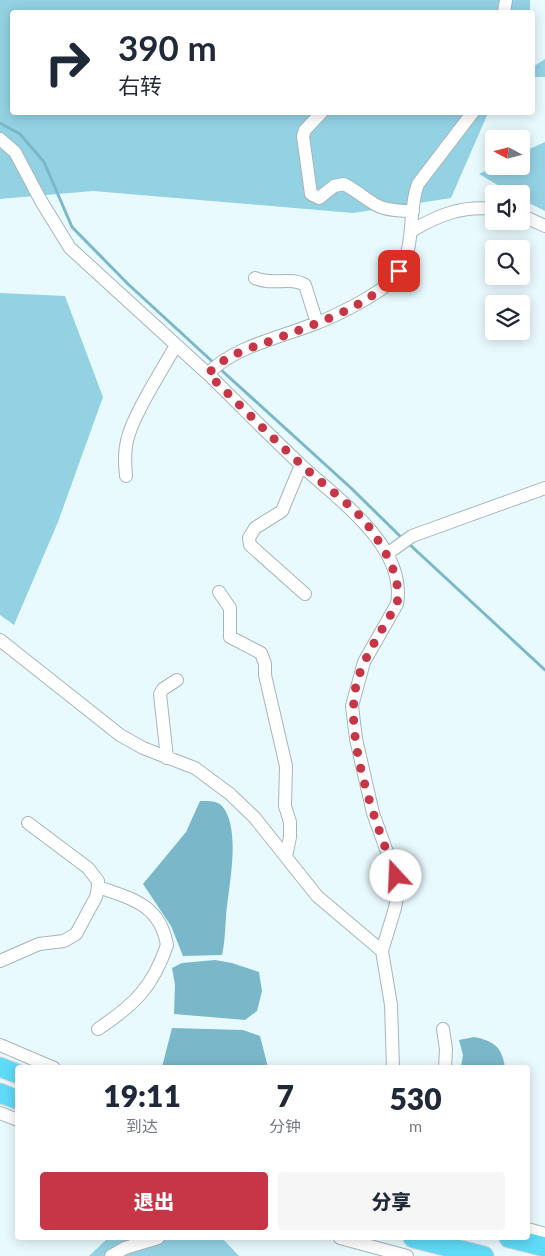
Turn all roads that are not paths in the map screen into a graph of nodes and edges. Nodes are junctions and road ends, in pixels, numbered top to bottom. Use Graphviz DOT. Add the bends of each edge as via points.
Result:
graph roads {
  1 [pos="319,115"];
  2 [pos="471,115"];
  3 [pos="0,140"];
  4 [pos="485,208"];
  5 [pos="413,212"];
  6 [pos="530,219"];
  7 [pos="545,226"];
  8 [pos="413,230"];
  9 [pos="255,278"];
  10 [pos="317,323"];
  11 [pos="176,345"];
  12 [pos="210,371"];
  13 [pos="301,465"];
  14 [pos="126,476"];
  15 [pos="545,488"];
  16 [pos="392,550"];
  17 [pos="219,592"];
  18 [pos="305,594"];
  19 [pos="0,640"];
  20 [pos="177,680"];
  21 [pos="167,758"];
  22 [pos="28,823"];
  23 [pos="286,856"];
  24 [pos="98,888"];
  25 [pos="382,951"];
  26 [pos="0,961"];
  27 [pos="98,1029"];
  28 [pos="443,1029"];
  29 [pos="0,1045"];
  30 [pos="47,1065"];
  31 [pos="392,1065"];
  32 [pos="445,1065"];
  33 [pos="0,1067"];
  34 [pos="15,1073"];
  35 [pos="0,1093"];
  36 [pos="15,1099"];
  37 [pos="0,1113"];
  38 [pos="15,1119"];
  39 [pos="530,1230"];
  40 [pos="545,1234"];
  41 [pos="151,1240"];
  42 [pos="345,1240"];
  43 [pos="421,1240"];
  44 [pos="517,1240"];
  45 [pos="545,1247"];
  46 [pos="373,1251"];
  47 [pos="111,1256"];
  48 [pos="407,1256"];
  49 [pos="484,1256"];
  1 -- 5 [label="street" via="303,136 311,194 319,198 334,186 344,184 384,210"];
  2 -- 5 [label="street" via="418,184"];
  3 -- 11 [label="street" via="15,152 70,248"];
  4 -- 8 [label="street" via="443,214"];
  5 -- 8 [label="street"];
  6 -- 7 [label="street"];
  8 -- 10 [label="street" via="399,271 389,285"];
  9 -- 10 [label="street" via="273,283 296,281 305,285"];
  10 -- 12 [label="street" via="224,360"];
  11 -- 12 [label="street"];
  11 -- 14 [label="street" via="132,425 124,459"];
  12 -- 13 [label="street"];
  13 -- 16 [label="street"];
  13 -- 18 [label="street" via="282,511 255,528 249,538 250,544"];
  15 -- 16 [label="street" via="412,536"];
  16 -- 25 [label="street" via="399,594 397,604 364,662 352,706 373,813 396,876 398,892"];
  17 -- 23 [label="street" via="230,608 230,637 261,653 265,664 286,766 285,806 290,837"];
  19 -- 21 [label="street" via="120,735"];
  20 -- 21 [label="street" via="163,688 160,694"];
  21 -- 23 [label="street" via="195,768 230,794"];
  22 -- 24 [label="street" via="88,868 98,881"];
  23 -- 25 [label="street" via="317,896"];
  24 -- 26 [label="street" via="76,934 64,941 40,944"];
  24 -- 27 [label="street" via="134,899 150,910 160,920 167,945 146,989 128,1009"];
  25 -- 31 [label="street" via="391,1005"];
  28 -- 32 [label="street"];
  29 -- 30 [label="street"];
  33 -- 34 [label="highway"];
  35 -- 36 [label="highway"];
  37 -- 38 [label="street"];
  39 -- 40 [label="street"];
  41 -- 47 [label="street"];
  42 -- 46 [label="street"];
  43 -- 49 [label="highway"];
  44 -- 45 [label="highway"];
  46 -- 48 [label="street"];
}
